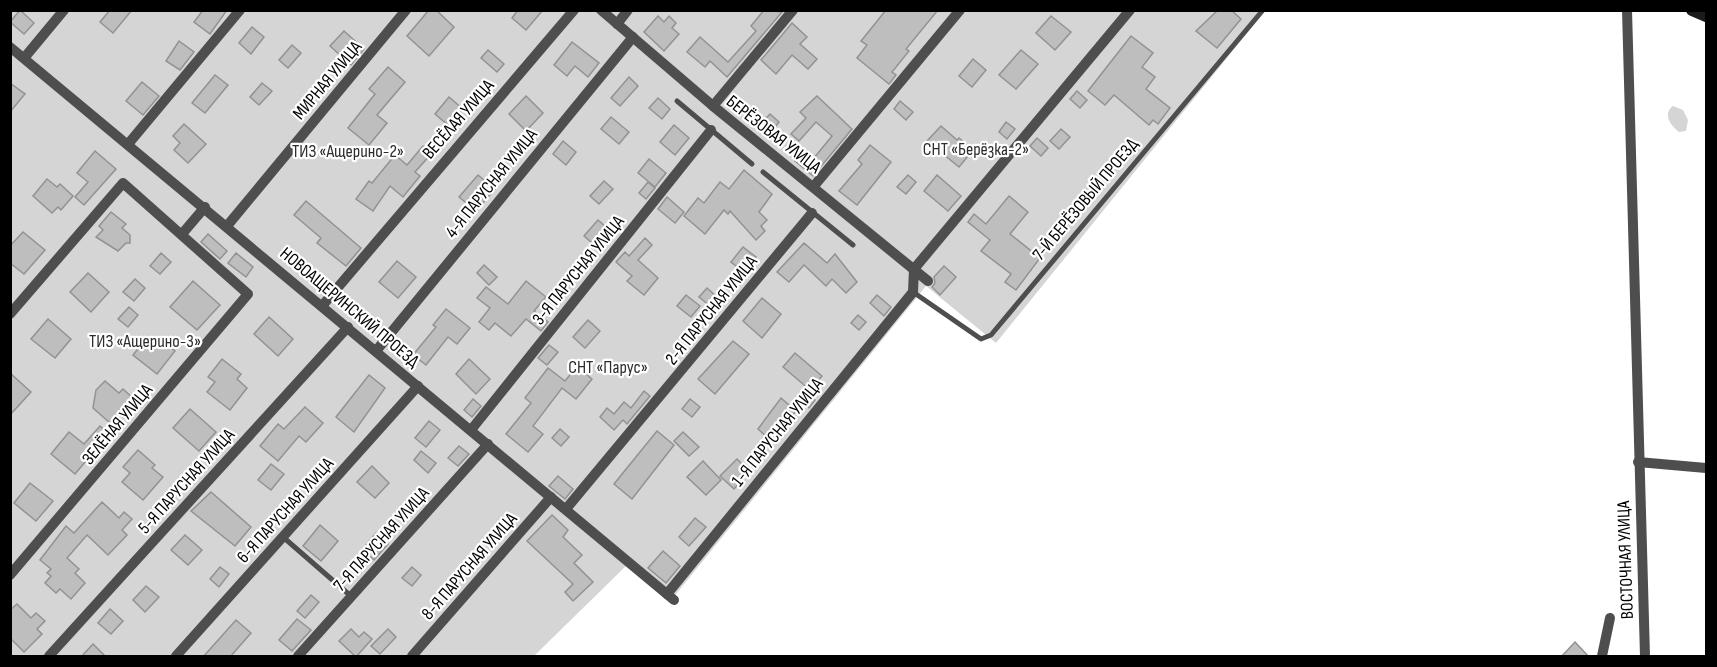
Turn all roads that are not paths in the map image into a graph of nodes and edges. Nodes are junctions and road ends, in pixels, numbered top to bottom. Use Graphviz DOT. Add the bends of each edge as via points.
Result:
graph roads {
  1 [pos="64,10"];
  2 [pos="240,10"];
  3 [pos="406,10"];
  4 [pos="574,10"];
  5 [pos="601,10"];
  6 [pos="628,10"];
  7 [pos="793,10"];
  8 [pos="960,10"];
  9 [pos="1130,10"];
  10 [pos="1263,10"];
  11 [pos="1627,10"];
  12 [pos="1692,10"];
  13 [pos="1707,16"];
  14 [pos="617,24"];
  15 [pos="633,37"];
  16 [pos="10,47"];
  17 [pos="25,57"];
  18 [pos="677,101"];
  19 [pos="713,106"];
  20 [pos="711,130"];
  21 [pos="129,143"];
  22 [pos="752,164"];
  23 [pos="763,172"];
  24 [pos="814,186"];
  25 [pos="205,207"];
  26 [pos="812,213"];
  27 [pos="227,226"];
  28 [pos="182,234"];
  29 [pos="853,245"];
  30 [pos="914,269"];
  31 [pos="928,281"];
  32 [pos="913,292"];
  33 [pos="322,306"];
  34 [pos="10,314"];
  35 [pos="348,327"];
  36 [pos="376,351"];
  37 [pos="418,386"];
  38 [pos="471,430"];
  39 [pos="488,444"];
  40 [pos="1638,462"];
  41 [pos="1707,468"];
  42 [pos="551,497"];
  43 [pos="566,509"];
  44 [pos="283,537"];
  45 [pos="10,575"];
  46 [pos="352,597"];
  47 [pos="670,597"];
  48 [pos="1610,618"];
  49 [pos="49,657"];
  50 [pos="176,657"];
  51 [pos="298,657"];
  52 [pos="412,657"];
  53 [pos="1602,657"];
  54 [pos="1645,657"];
  1 -- 17 [label="street"];
  2 -- 21 [label="street"];
  3 -- 27 [label="street, МИРНАЯ УЛИЦА"];
  4 -- 33 [label="street, ВЕСЁЛАЯ УЛИЦА"];
  5 -- 14 [label="street, БЕРЁЗОВАЯ УЛИЦА"];
  6 -- 14 [label="street"];
  7 -- 19 [label="street"];
  8 -- 24 [label="street"];
  9 -- 30 [label="street"];
  10 -- 32 [label="lane, 7-Й БЕРЁЗОВЫЙ ПРОЕЗД" via="991,334 981,339"];
  11 -- 40 [label="street, ВОСТОЧНАЯ УЛИЦА"];
  12 -- 13 [label="street"];
  14 -- 15 [label="street, БЕРЁЗОВАЯ УЛИЦА"];
  15 -- 19 [label="street, БЕРЁЗОВАЯ УЛИЦА"];
  15 -- 36 [label="street, 4-Я ПАРУСНАЯ УЛИЦА"];
  16 -- 17 [label="street, НОВОАЩЕРИНСКИЙ ПРОЕЗД"];
  17 -- 21 [label="street, НОВОАЩЕРИНСКИЙ ПРОЕЗД"];
  18 -- 20 [label="lane"];
  19 -- 24 [label="street, БЕРЁЗОВАЯ УЛИЦА"];
  20 -- 22 [label="lane"];
  20 -- 38 [label="street, 3-Я ПАРУСНАЯ УЛИЦА"];
  21 -- 25 [label="street, НОВОАЩЕРИНСКИЙ ПРОЕЗД"];
  23 -- 26 [label="lane"];
  24 -- 30 [label="street, БЕРЁЗОВАЯ УЛИЦА"];
  25 -- 27 [label="street, НОВОАЩЕРИНСКИЙ ПРОЕЗД"];
  25 -- 28 [label="street"];
  26 -- 29 [label="lane"];
  26 -- 43 [label="street, 2-Я ПАРУСНАЯ УЛИЦА"];
  27 -- 33 [label="street, НОВОАЩЕРИНСКИЙ ПРОЕЗД"];
  28 -- 34 [label="street" via="123,183"];
  28 -- 45 [label="street, ЗЕЛЁНАЯ УЛИЦА" via="248,294"];
  30 -- 31 [label="street, БЕРЁЗОВАЯ УЛИЦА"];
  30 -- 32 [label="street"];
  32 -- 47 [label="street, 1-Я ПАРУСНАЯ УЛИЦА"];
  33 -- 35 [label="street, НОВОАЩЕРИНСКИЙ ПРОЕЗД"];
  35 -- 36 [label="street, НОВОАЩЕРИНСКИЙ ПРОЕЗД"];
  35 -- 49 [label="street, 5-Я ПАРУСНАЯ УЛИЦА"];
  36 -- 37 [label="street, НОВОАЩЕРИНСКИЙ ПРОЕЗД"];
  37 -- 38 [label="street, НОВОАЩЕРИНСКИЙ ПРОЕЗД"];
  37 -- 44 [label="street, 6-Я ПАРУСНАЯ УЛИЦА"];
  38 -- 39 [label="street, НОВОАЩЕРИНСКИЙ ПРОЕЗД"];
  39 -- 42 [label="street, НОВОАЩЕРИНСКИЙ ПРОЕЗД"];
  39 -- 46 [label="street, 7-Я ПАРУСНАЯ УЛИЦА"];
  40 -- 41 [label="street"];
  40 -- 54 [label="street, ВОСТОЧНАЯ УЛИЦА"];
  42 -- 43 [label="street, НОВОАЩЕРИНСКИЙ ПРОЕЗД"];
  42 -- 52 [label="street, 8-Я ПАРУСНАЯ УЛИЦА"];
  43 -- 47 [label="street, НОВОАЩЕРИНСКИЙ ПРОЕЗД"];
  44 -- 46 [label="lane"];
  44 -- 50 [label="street, 6-Я ПАРУСНАЯ УЛИЦА"];
  46 -- 51 [label="street, 7-Я ПАРУСНАЯ УЛИЦА"];
  48 -- 53 [label="street"];
}
